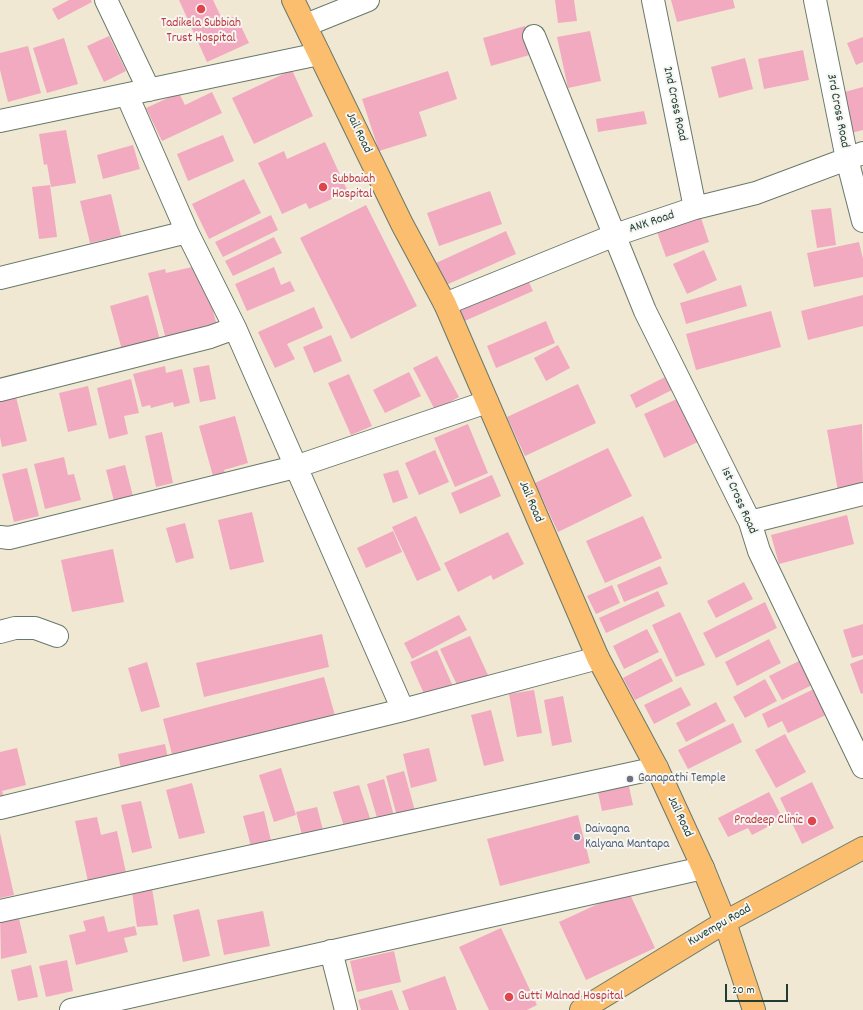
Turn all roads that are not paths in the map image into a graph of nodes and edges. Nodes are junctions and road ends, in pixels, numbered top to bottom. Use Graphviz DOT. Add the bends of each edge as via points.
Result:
graph roads {
  1 [pos="106,0"];
  2 [pos="294,0"];
  3 [pos="368,0"];
  4 [pos="653,0"];
  5 [pos="815,0"];
  6 [pos="306,26"];
  7 [pos="534,36"];
  8 [pos="319,54"];
  9 [pos="149,90"];
  10 [pos="126,95"];
  11 [pos="0,121"];
  12 [pos="855,156"];
  13 [pos="695,208"];
  14 [pos="863,221"];
  15 [pos="187,232"];
  16 [pos="615,235"];
  17 [pos="0,278"];
  18 [pos="444,304"];
  19 [pos="235,328"];
  20 [pos="0,390"];
  21 [pos="487,402"];
  22 [pos="295,467"];
  23 [pos="863,494"];
  24 [pos="750,522"];
  25 [pos="0,537"];
  26 [pos="0,632"];
  27 [pos="57,636"];
  28 [pos="598,658"];
  29 [pos="403,710"];
  30 [pos="863,767"];
  31 [pos="657,768"];
  32 [pos="0,808"];
  33 [pos="863,848"];
  34 [pos="703,868"];
  35 [pos="0,911"];
  36 [pos="725,922"];
  37 [pos="331,951"];
  38 [pos="71,1010"];
  39 [pos="346,1010"];
  40 [pos="581,1010"];
  41 [pos="754,1010"];
  1 -- 9 [label="street"];
  2 -- 6 [label="main road, Jail Road"];
  3 -- 6 [label="street"];
  4 -- 13 [label="street, 2nd Cross Road"];
  5 -- 12 [label="street, 3rd Cross Road"];
  6 -- 8 [label="main road, Jail Road"];
  7 -- 16 [label="street, 1st Cross Road"];
  8 -- 9 [label="street"];
  8 -- 18 [label="main road, Jail Road"];
  9 -- 10 [label="street"];
  10 -- 11 [label="street"];
  10 -- 15 [label="street"];
  12 -- 13 [label="street, ANK Road" via="756,193"];
  12 -- 14 [label="street, 3rd Cross Road"];
  13 -- 16 [label="street, ANK Road"];
  15 -- 17 [label="street"];
  15 -- 19 [label="street"];
  16 -- 18 [label="street, ANK Road"];
  16 -- 24 [label="street, 1st Cross Road" via="645,311"];
  18 -- 21 [label="main road, Jail Road"];
  19 -- 20 [label="street" via="210,338"];
  19 -- 22 [label="street"];
  21 -- 22 [label="street"];
  21 -- 28 [label="main road, Jail Road"];
  22 -- 25 [label="street" via="9,538"];
  22 -- 29 [label="street"];
  23 -- 24 [label="street"];
  24 -- 30 [label="street, 1st Cross Road" via="759,551"];
  26 -- 27 [label="street" via="16,628 35,628"];
  28 -- 29 [label="street"];
  28 -- 31 [label="main road, Jail Road"];
  29 -- 32 [label="street"];
  31 -- 34 [label="main road, Jail Road"];
  31 -- 35 [label="street"];
  33 -- 36 [label="main road, Kuvempu Road"];
  34 -- 36 [label="main road, Jail Road"];
  34 -- 37 [label="street"];
  36 -- 40 [label="main road, Kuvempu Road"];
  36 -- 41 [label="main road, Jail Road"];
  37 -- 38 [label="street"];
  37 -- 39 [label="street"];
}
